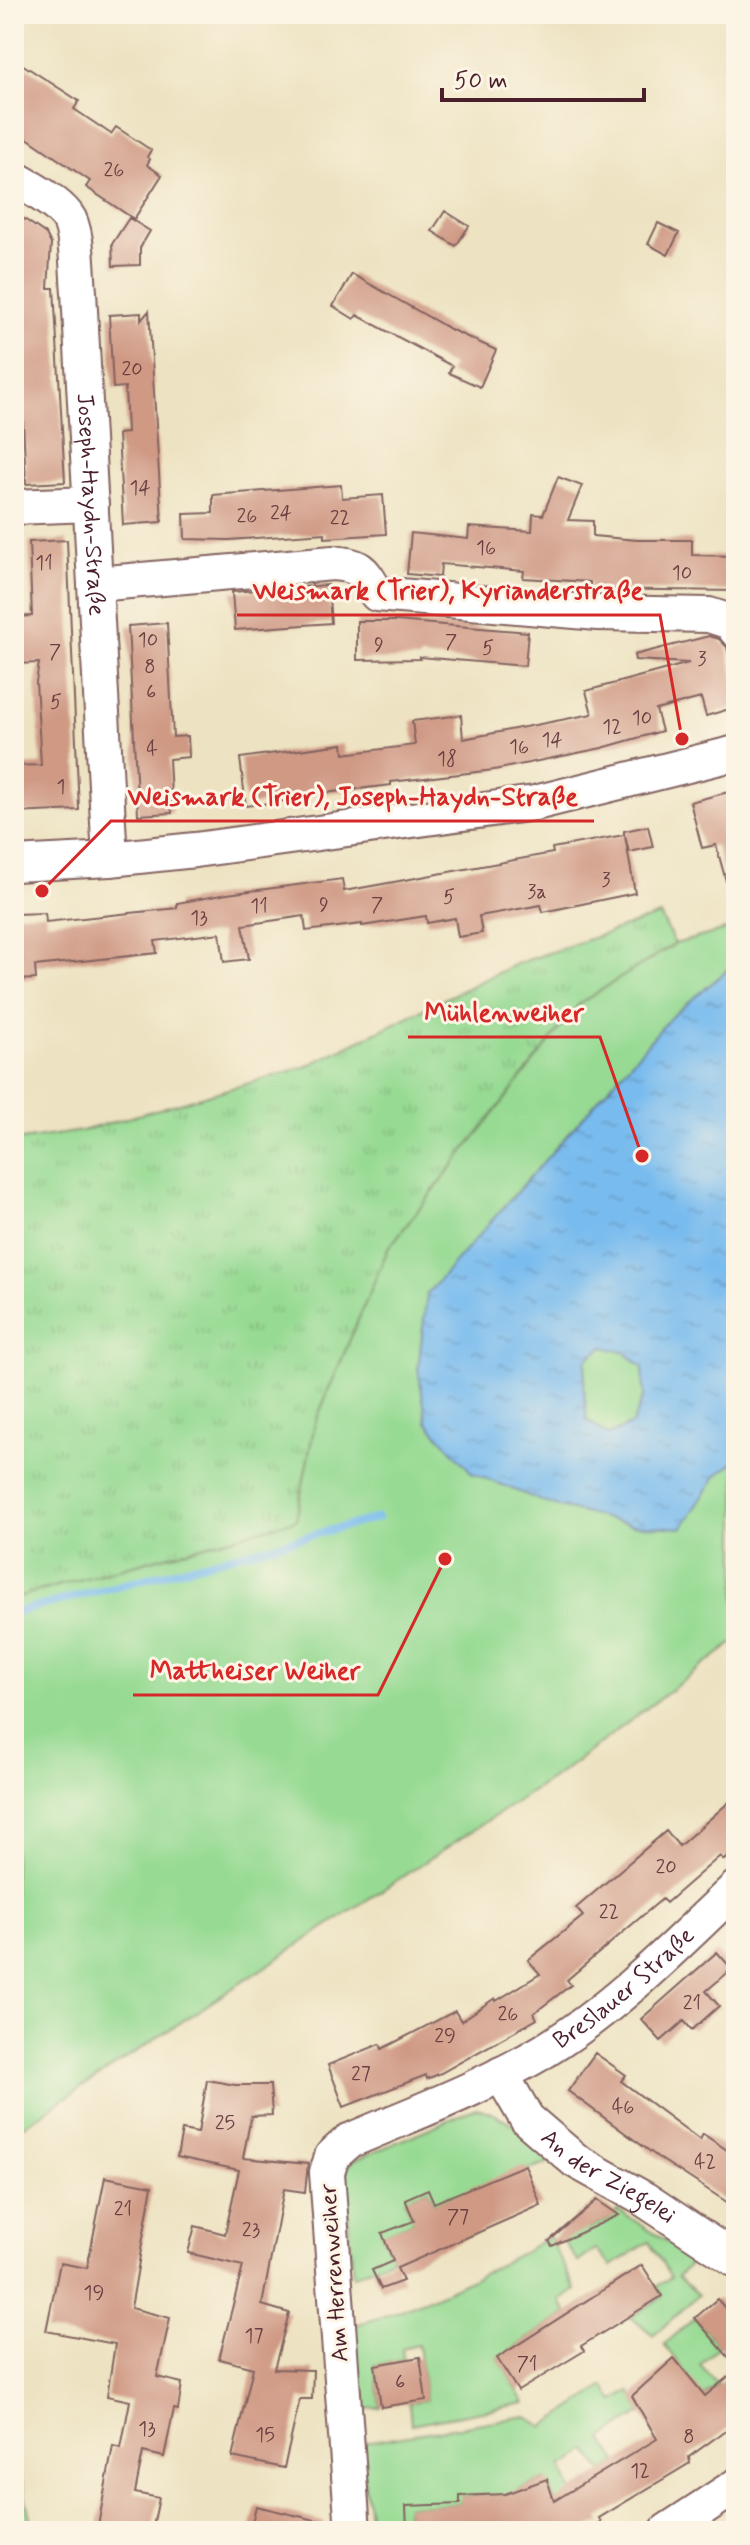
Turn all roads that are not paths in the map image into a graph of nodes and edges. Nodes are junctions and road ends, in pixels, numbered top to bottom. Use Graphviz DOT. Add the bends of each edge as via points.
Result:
graph roads {
  1 [pos="14,178"];
  2 [pos="91,504"];
  3 [pos="14,507"];
  4 [pos="96,584"];
  5 [pos="736,630"];
  6 [pos="736,753"];
  7 [pos="110,859"];
  8 [pos="14,864"];
  9 [pos="736,1888"];
  10 [pos="501,2074"];
  11 [pos="736,2260"];
  12 [pos="736,2486"];
  13 [pos="353,2531"];
  14 [pos="667,2531"];
  1 -- 2 [label="street, Joseph-Haydn-Straße" via="68,216 73,237"];
  2 -- 3 [label="street"];
  2 -- 4 [label="street, Joseph-Haydn-Straße"];
  4 -- 5 [label="street" via="333,563 354,565 377,594 598,613 709,615 734,623"];
  4 -- 7 [label="street, Joseph-Haydn-Straße"];
  6 -- 7 [label="street" via="535,803"];
  7 -- 8 [label="street"];
  9 -- 10 [label="street, Breslauer Straße" via="618,1998"];
  10 -- 11 [label="street, An der Ziegelei" via="527,2119 576,2161"];
  10 -- 13 [label="street, Am Herrenweiher" via="349,2141 332,2156 327,2173"];
  12 -- 14 [label="street"];
}
